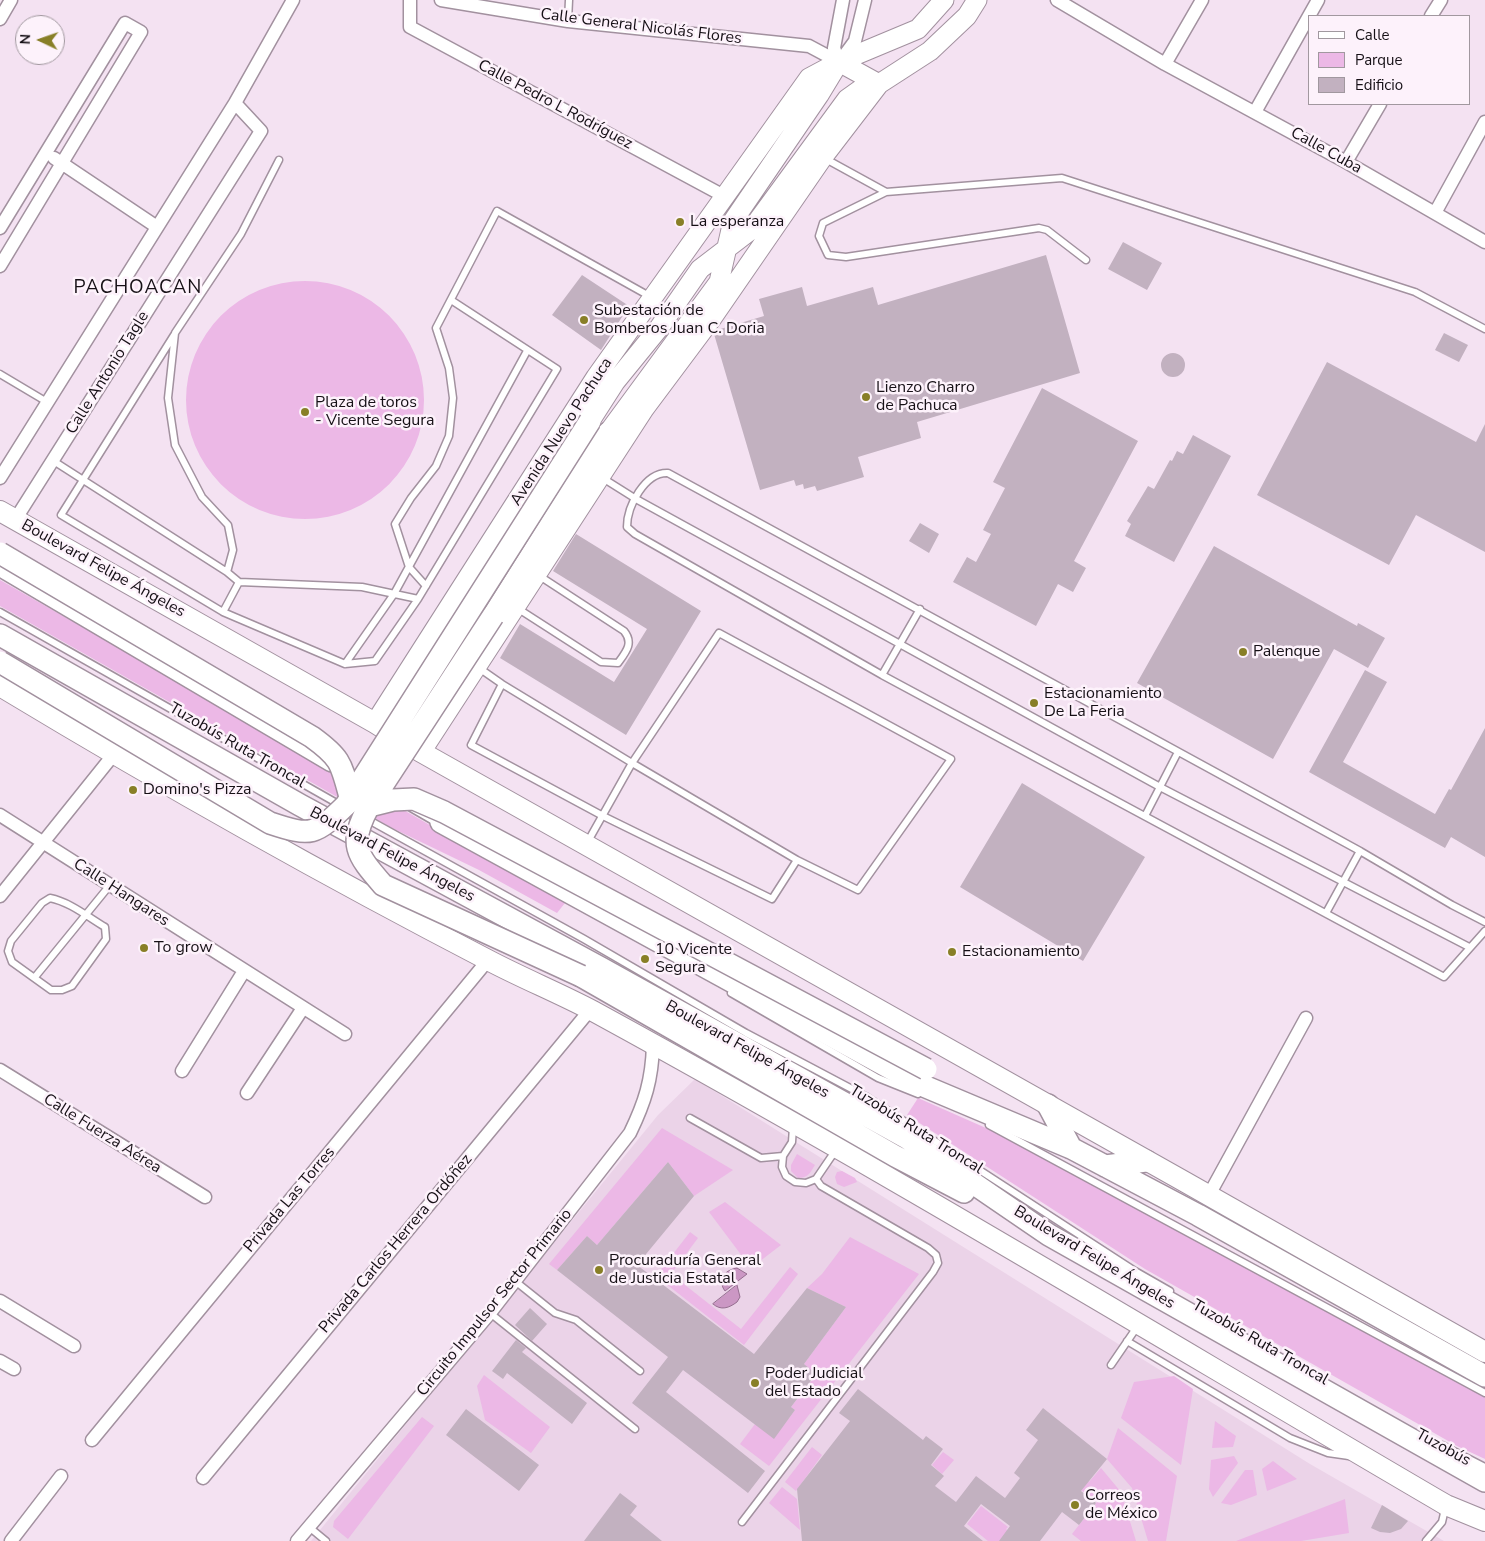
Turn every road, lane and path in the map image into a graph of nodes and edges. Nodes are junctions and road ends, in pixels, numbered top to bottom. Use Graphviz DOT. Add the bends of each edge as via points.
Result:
graph roads {
  1 [pos="12,0"];
  2 [pos="293,0"];
  3 [pos="410,0"];
  4 [pos="441,0"];
  5 [pos="569,0"];
  6 [pos="843,0"];
  7 [pos="865,0"];
  8 [pos="944,0"];
  9 [pos="977,0"];
  10 [pos="1057,0"];
  11 [pos="1202,0"];
  12 [pos="1318,0"];
  13 [pos="1441,0"];
  14 [pos="1310,15"];
  15 [pos="1432,15"];
  16 [pos="0,18"];
  17 [pos="1308,18"];
  18 [pos="568,20"];
  19 [pos="839,62"];
  20 [pos="1165,64"];
  21 [pos="879,84"];
  22 [pos="236,103"];
  23 [pos="1379,105"];
  24 [pos="1255,112"];
  25 [pos="1485,122"];
  26 [pos="46,153"];
  27 [pos="823,157"];
  28 [pos="279,160"];
  29 [pos="1346,162"];
  30 [pos="62,163"];
  31 [pos="886,192"];
  32 [pos="724,196"];
  33 [pos="1435,213"];
  34 [pos="157,227"];
  35 [pos="0,228"];
  36 [pos="1485,242"];
  37 [pos="5,245"];
  38 [pos="726,249"];
  39 [pos="1086,260"];
  40 [pos="0,266"];
  41 [pos="652,298"];
  42 [pos="451,300"];
  43 [pos="1485,329"];
  44 [pos="175,333"];
  45 [pos="527,351"];
  46 [pos="0,374"];
  47 [pos="47,402"];
  48 [pos="590,422"];
  49 [pos="608,433"];
  50 [pos="52,460"];
  51 [pos="600,476"];
  52 [pos="0,478"];
  53 [pos="83,480"];
  54 [pos="636,499"];
  55 [pos="7,515"];
  56 [pos="0,553"];
  57 [pos="0,566"];
  58 [pos="409,567"];
  59 [pos="0,572"];
  60 [pos="226,572"];
  61 [pos="537,574"];
  62 [pos="239,582"];
  63 [pos="426,586"];
  64 [pos="394,594"];
  65 [pos="418,599"];
  66 [pos="516,607"];
  67 [pos="920,609"];
  68 [pos="0,612"];
  69 [pos="223,612"];
  70 [pos="0,635"];
  71 [pos="900,644"];
  72 [pos="0,662"];
  73 [pos="345,664"];
  74 [pos="477,666"];
  75 [pos="882,675"];
  76 [pos="502,684"];
  77 [pos="0,686"];
  78 [pos="396,690"];
  79 [pos="444,719"];
  80 [pos="375,722"];
  81 [pos="421,752"];
  82 [pos="1178,752"];
  83 [pos="114,754"];
  84 [pos="632,763"];
  85 [pos="1160,787"];
  86 [pos="358,807"];
  87 [pos="0,815"];
  88 [pos="603,816"];
  89 [pos="1145,816"];
  90 [pos="43,842"];
  91 [pos="586,844"];
  92 [pos="1360,851"];
  93 [pos="797,860"];
  94 [pos="1345,881"];
  95 [pos="110,885"];
  96 [pos="0,896"];
  97 [pos="1326,913"];
  98 [pos="86,915"];
  99 [pos="1485,922"];
  100 [pos="1485,931"];
  101 [pos="637,938"];
  102 [pos="1470,947"];
  103 [pos="488,960"];
  104 [pos="244,971"];
  105 [pos="35,977"];
  106 [pos="723,988"];
  107 [pos="303,1008"];
  108 [pos="590,1010"];
  109 [pos="1306,1018"];
  110 [pos="345,1034"];
  111 [pos="653,1045"];
  112 [pos="0,1070"];
  113 [pos="182,1071"];
  114 [pos="247,1093"];
  115 [pos="921,1096"];
  116 [pos="1048,1105"];
  117 [pos="690,1118"];
  118 [pos="987,1118"];
  119 [pos="793,1123"];
  120 [pos="1071,1148"];
  121 [pos="840,1150"];
  122 [pos="783,1156"];
  123 [pos="1146,1162"];
  124 [pos="1105,1166"];
  125 [pos="816,1179"];
  126 [pos="1210,1195"];
  127 [pos="205,1197"];
  128 [pos="1050,1235"];
  129 [pos="515,1281"];
  130 [pos="1178,1296"];
  131 [pos="0,1301"];
  132 [pos="490,1313"];
  133 [pos="1133,1333"];
  134 [pos="74,1346"];
  135 [pos="1485,1352"];
  136 [pos="0,1361"];
  137 [pos="1111,1365"];
  138 [pos="14,1369"];
  139 [pos="640,1371"];
  140 [pos="1485,1388"];
  141 [pos="635,1429"];
  142 [pos="92,1440"];
  143 [pos="1485,1467"];
  144 [pos="1485,1472"];
  145 [pos="62,1476"];
  146 [pos="203,1478"];
  147 [pos="1485,1480"];
  148 [pos="1446,1505"];
  149 [pos="1485,1521"];
  150 [pos="742,1522"];
  151 [pos="309,1527"];
  152 [pos="18,1538"];
  153 [pos="297,1541"];
  154 [pos="326,1541"];
  155 [pos="1426,1541"];
  1 -- 16 [label="street"];
  2 -- 22 [label="street"];
  3 -- 32 [label="street, Calle Pedro L Rodríguez" via="410,27"];
  4 -- 18 [label="street, Calle General Nicolás Flores"];
  5 -- 18 [label="lane"];
  6 -- 19 [label="street" via="834,48"];
  7 -- 19 [label="street, Avenida Nuevo Pachuca" via="855,41"];
  8 -- 19 [label="main road" via="918,29"];
  9 -- 21 [label="main road" via="967,16 930,51"];
  10 -- 20 [label="street, Calle Cuba"];
  11 -- 20 [label="street"];
  12 -- 14 [label="street"];
  13 -- 15 [label="street"];
  17 -- 24 [label="street"];
  18 -- 19 [label="street, Calle General Nicolás Flores" via="809,46"];
  19 -- 21 [label="main road"];
  19 -- 32 [label="main road, Avenida Nuevo Pachuca" via="808,78"];
  19 -- 38 [label="main road" via="733,221"];
  20 -- 24 [label="street, Calle Cuba"];
  21 -- 27 [label="main road"];
  21 -- 38 [label="main road" via="860,89 847,98 750,230"];
  22 -- 34 [label="street"];
  22 -- 50 [label="street, Calle Antonio Tagle" via="261,131"];
  23 -- 29 [label="street"];
  24 -- 29 [label="street, Calle Cuba"];
  25 -- 33 [label="street"];
  26 -- 30 [label="street"];
  26 -- 30 [label="street" via="125,24 141,32"];
  26 -- 35 [label="street"];
  27 -- 31 [label="lane"];
  27 -- 51 [label="main road"];
  28 -- 44 [label="lane" via="241,234"];
  29 -- 33 [label="street, Calle Cuba"];
  30 -- 34 [label="street"];
  30 -- 37 [label="street"];
  31 -- 39 [label="lane" via="823,223 819,236 828,255 846,257 1039,228 1047,230"];
  31 -- 43 [label="lane" via="1062,178 1415,292"];
  32 -- 41 [label="main road, Avenida Nuevo Pachuca"];
  33 -- 36 [label="street, Calle Cuba"];
  34 -- 47 [label="street"];
  37 -- 40 [label="street"];
  38 -- 48 [label="main road" via="700,268"];
  38 -- 49 [label="main road" via="718,282"];
  41 -- 42 [label="lane" via="497,211"];
  41 -- 78 [label="main road, Avenida Nuevo Pachuca" via="596,377"];
  42 -- 45 [label="lane"];
  42 -- 58 [label="lane" via="436,328 449,368 453,398 449,436 436,466 395,524"];
  44 -- 53 [label="lane"];
  44 -- 60 [label="lane" via="168,398 175,445 202,497 228,525 233,550"];
  45 -- 58 [label="lane"];
  45 -- 63 [label="lane" via="557,369"];
  46 -- 47 [label="lane"];
  47 -- 52 [label="street"];
  48 -- 86 [label="highway, bridge"];
  49 -- 86 [label="highway, bridge"];
  50 -- 53 [label="lane"];
  50 -- 55 [label="street, Calle Antonio Tagle"];
  51 -- 54 [label="lane"];
  51 -- 61 [label="main road"];
  53 -- 60 [label="lane"];
  53 -- 69 [label="lane" via="61,516"];
  54 -- 67 [label="lane" via="651,477 658,472 668,473"];
  54 -- 71 [label="lane"];
  54 -- 75 [label="lane" via="627,518 627,527 634,534"];
  55 -- 80 [label="main road, Boulevard Felipe Ángeles"];
  56 -- 86 [label="highway, bridge" via="312,737 333,752"];
  57 -- 118 [label="highway" via="356,776 919,1084"];
  58 -- 63 [label="lane"];
  58 -- 64 [label="lane"];
  59 -- 101 [label="lane, Tuzobús Ruta Troncal"];
  60 -- 62 [label="lane"];
  61 -- 66 [label="main road"];
  61 -- 66 [label="lane" via="624,630 629,637 629,648 618,663 601,662"];
  62 -- 64 [label="lane" via="362,587"];
  62 -- 69 [label="lane"];
  63 -- 65 [label="lane"];
  64 -- 65 [label="lane"];
  64 -- 73 [label="lane"];
  65 -- 73 [label="lane" via="375,661"];
  66 -- 74 [label="main road"];
  67 -- 71 [label="lane"];
  67 -- 82 [label="lane"];
  68 -- 86 [label="lane, Tuzobús Ruta Troncal"];
  69 -- 73 [label="lane"];
  70 -- 128 [label="highway, Boulevard Felipe Ángeles" via="300,805 907,1138"];
  71 -- 75 [label="lane"];
  71 -- 85 [label="lane"];
  72 -- 86 [label="highway, bridge" via="270,823 300,833 322,829 346,805"];
  74 -- 76 [label="lane"];
  74 -- 79 [label="main road"];
  75 -- 89 [label="lane"];
  76 -- 84 [label="lane"];
  76 -- 88 [label="lane" via="471,745"];
  77 -- 83 [label="main road"];
  78 -- 79 [label="main road" via="415,712"];
  78 -- 80 [label="main road, Avenida Nuevo Pachuca"];
  79 -- 81 [label="main road"];
  80 -- 81 [label="main road, Boulevard Felipe Ángeles"];
  81 -- 91 [label="main road, Boulevard Felipe Ángeles"];
  82 -- 85 [label="lane"];
  82 -- 92 [label="lane"];
  83 -- 90 [label="street"];
  83 -- 103 [label="main road"];
  84 -- 88 [label="lane"];
  84 -- 93 [label="lane"];
  84 -- 93 [label="lane" via="719,633 951,759 858,890"];
  85 -- 89 [label="lane"];
  85 -- 94 [label="lane"];
  86 -- 118 [label="highway, bridge" via="414,799 444,812 955,1085"];
  86 -- 128 [label="highway, bridge" via="355,838 362,861 382,885 581,976 895,1156"];
  86 -- 130 [label="lane, Tuzobús Ruta Troncal" via="746,1032 867,1097"];
  87 -- 90 [label="street, Calle Hangares"];
  88 -- 91 [label="lane"];
  88 -- 93 [label="lane" via="772,899"];
  89 -- 97 [label="lane"];
  90 -- 95 [label="street, Calle Hangares"];
  90 -- 96 [label="street"];
  91 -- 116 [label="main road, Boulevard Felipe Ángeles"];
  92 -- 94 [label="lane"];
  92 -- 99 [label="lane"];
  94 -- 97 [label="lane"];
  94 -- 102 [label="lane"];
  95 -- 98 [label="lane"];
  95 -- 104 [label="street, Calle Hangares"];
  97 -- 102 [label="lane" via="1444,978"];
  98 -- 105 [label="lane"];
  98 -- 105 [label="lane" via="105,927 106,939 72,986 52,990"];
  98 -- 105 [label="lane" via="59,900 50,898 42,903 11,941 8,951 12,962"];
  100 -- 102 [label="lane"];
  103 -- 108 [label="main road"];
  103 -- 142 [label="street, Privada Las Torres"];
  104 -- 107 [label="street, Calle Hangares"];
  104 -- 113 [label="street"];
  106 -- 115 [label="lane, Tuzobús Ruta Troncal" via="878,1078"];
  107 -- 110 [label="street, Calle Hangares"];
  107 -- 114 [label="street"];
  108 -- 111 [label="main road"];
  108 -- 146 [label="street, Privada Carlos Herrera Ordóñez"];
  109 -- 126 [label="street"];
  111 -- 119 [label="main road"];
  111 -- 129 [label="street, Circuito Impulsor Sector Primario" via="652,1073 645,1103 630,1133"];
  112 -- 127 [label="street, Calle Fuerza Aérea"];
  116 -- 120 [label="highway"];
  116 -- 123 [label="main road, Boulevard Felipe Ángeles"];
  117 -- 122 [label="lane" via="762,1158"];
  118 -- 120 [label="highway"];
  118 -- 140 [label="lane"];
  119 -- 121 [label="main road"];
  119 -- 122 [label="lane" via="792,1142"];
  120 -- 124 [label="highway"];
  121 -- 125 [label="lane" via="830,1157"];
  121 -- 133 [label="main road"];
  122 -- 125 [label="lane" via="782,1168 786,1176 795,1182 806,1183"];
  123 -- 124 [label="highway"];
  123 -- 126 [label="main road, Boulevard Felipe Ángeles"];
  124 -- 140 [label="highway" via="1207,1220"];
  125 -- 150 [label="lane" via="822,1186 928,1248 936,1254 938,1263"];
  126 -- 135 [label="main road, Boulevard Felipe Ángeles"];
  128 -- 147 [label="highway, Boulevard Felipe Ángeles"];
  129 -- 132 [label="street, Circuito Impulsor Sector Primario"];
  129 -- 139 [label="lane" via="555,1313 576,1320"];
  131 -- 134 [label="street"];
  132 -- 141 [label="lane"];
  132 -- 151 [label="street, Circuito Impulsor Sector Primario"];
  133 -- 137 [label="lane"];
  133 -- 148 [label="main road"];
  136 -- 138 [label="street"];
  143 -- 144 [label="lane, Tuzobús" via="1434,1442"];
  145 -- 152 [label="street"];
  148 -- 149 [label="main road"];
  148 -- 155 [label="lane" via="1442,1522"];
  151 -- 153 [label="street, Circuito Impulsor Sector Primario"];
  151 -- 154 [label="lane"];
}
